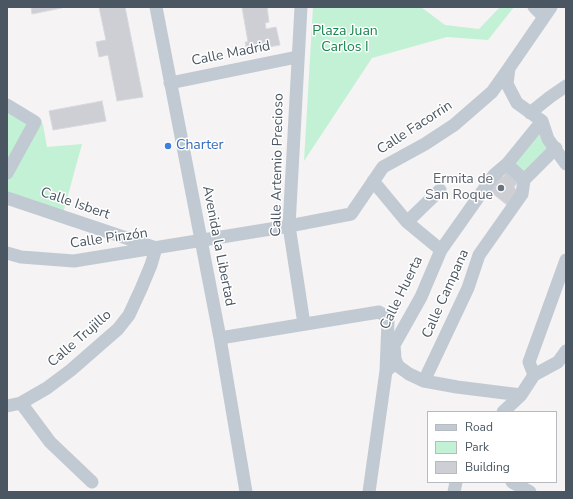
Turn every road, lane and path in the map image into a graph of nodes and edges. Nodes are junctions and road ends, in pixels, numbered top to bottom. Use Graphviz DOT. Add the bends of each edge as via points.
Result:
graph roads {
  1 [pos="156,7"];
  2 [pos="301,7"];
  3 [pos="534,7"];
  4 [pos="548,12"];
  5 [pos="297,57"];
  6 [pos="509,68"];
  7 [pos="170,83"];
  8 [pos="566,86"];
  9 [pos="7,105"];
  10 [pos="530,113"];
  11 [pos="542,121"];
  12 [pos="556,148"];
  13 [pos="507,164"];
  14 [pos="566,164"];
  15 [pos="7,174"];
  16 [pos="524,180"];
  17 [pos="373,181"];
  18 [pos="440,190"];
  19 [pos="7,198"];
  20 [pos="407,222"];
  21 [pos="289,226"];
  22 [pos="201,241"];
  23 [pos="156,248"];
  24 [pos="441,250"];
  25 [pos="7,253"];
  26 [pos="566,260"];
  27 [pos="304,324"];
  28 [pos="220,338"];
  29 [pos="566,351"];
  30 [pos="397,363"];
  31 [pos="386,371"];
  32 [pos="534,375"];
  33 [pos="424,381"];
  34 [pos="521,395"];
  35 [pos="21,403"];
  36 [pos="7,406"];
  37 [pos="504,411"];
  38 [pos="92,482"];
  39 [pos="514,483"];
  40 [pos="246,492"];
  41 [pos="370,492"];
  42 [pos="530,492"];
  1 -- 7 [label="street, Avenida la Libertad"];
  2 -- 5 [label="street, Calle Artemio Precioso"];
  3 -- 4 [label="street"];
  4 -- 6 [label="street, Calle Facorrin"];
  5 -- 7 [label="street, Calle Madrid"];
  5 -- 21 [label="street, Calle Artemio Precioso"];
  6 -- 10 [label="street" via="508,88 516,103"];
  6 -- 17 [label="street, Calle Facorrin" via="492,92 454,125 383,167"];
  7 -- 22 [label="street, Avenida la Libertad"];
  8 -- 10 [label="street"];
  9 -- 15 [label="street" via="35,122"];
  10 -- 11 [label="street"];
  11 -- 12 [label="street" via="548,139"];
  11 -- 13 [label="street"];
  12 -- 14 [label="street"];
  12 -- 16 [label="street"];
  13 -- 16 [label="street"];
  13 -- 24 [label="street" via="494,175"];
  16 -- 33 [label="street, Calle Campana" via="522,194 479,255 468,288"];
  17 -- 20 [label="street, Calle Huerta"];
  17 -- 21 [label="street, Calle Facorrin" via="351,214"];
  18 -- 20 [label="street"];
  19 -- 23 [label="street, Calle Isbert"];
  20 -- 24 [label="street, Calle Huerta"];
  21 -- 22 [label="street, Calle Facorrin"];
  21 -- 27 [label="street, Calle Artemio Precioso"];
  22 -- 23 [label="street, Calle Pinzón"];
  22 -- 28 [label="street, Avenida la Libertad"];
  23 -- 25 [label="street, Calle Pinzón" via="74,261 21,257"];
  23 -- 35 [label="street, Calle Trujillo" via="129,315 118,329 71,370"];
  24 -- 30 [label="street, Calle Huerta" via="420,297 394,345"];
  26 -- 32 [label="street" via="529,362"];
  27 -- 28 [label="street"];
  27 -- 31 [label="street" via="379,312 388,322"];
  28 -- 40 [label="street, Avenida la Libertad"];
  29 -- 32 [label="street" via="558,362"];
  30 -- 31 [label="street"];
  30 -- 33 [label="street" via="409,374"];
  31 -- 41 [label="street"];
  32 -- 34 [label="street"];
  33 -- 34 [label="street"];
  34 -- 37 [label="street"];
  35 -- 36 [label="street, Calle Trujillo"];
  35 -- 38 [label="street" via="50,442"];
  39 -- 42 [label="street"];
}
